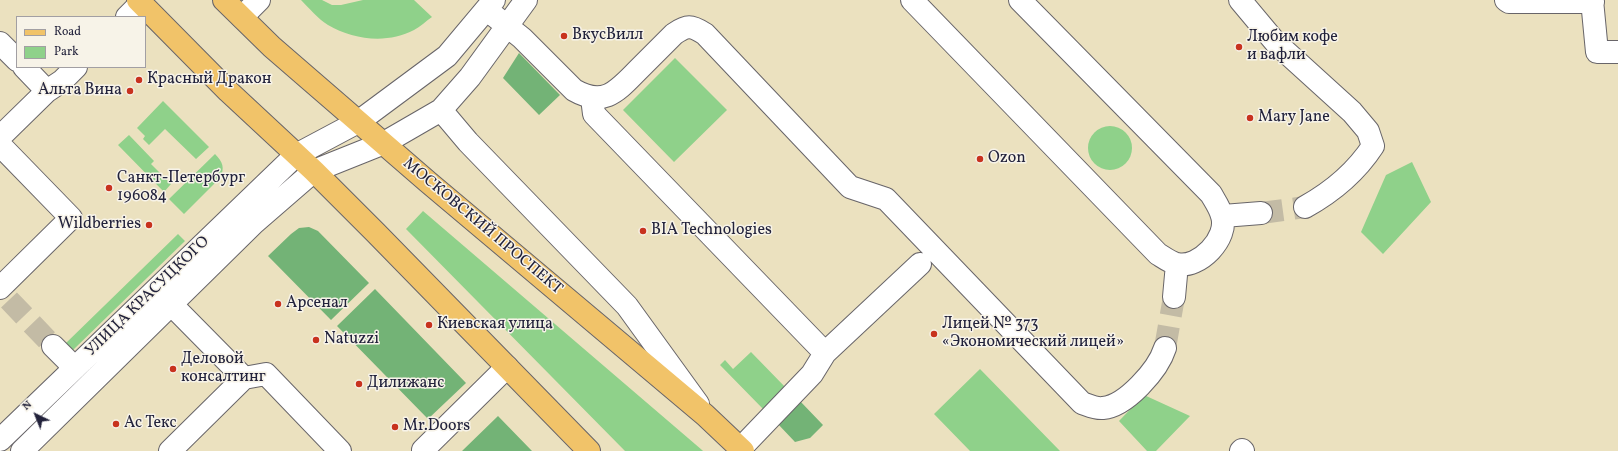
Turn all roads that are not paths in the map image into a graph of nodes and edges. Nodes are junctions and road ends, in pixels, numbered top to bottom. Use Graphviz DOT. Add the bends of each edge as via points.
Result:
graph roads {
  1 [pos="224,0"];
  2 [pos="259,0"];
  3 [pos="526,0"];
  4 [pos="912,0"];
  5 [pos="1020,0"];
  6 [pos="1240,0"];
  7 [pos="1506,0"];
  8 [pos="1592,1"];
  9 [pos="490,5"];
  10 [pos="135,7"];
  11 [pos="145,16"];
  12 [pos="146,17"];
  13 [pos="242,17"];
  14 [pos="508,25"];
  15 [pos="0,43"];
  16 [pos="1618,52"];
  17 [pos="16,59"];
  18 [pos="25,68"];
  19 [pos="75,68"];
  20 [pos="47,91"];
  21 [pos="592,98"];
  22 [pos="441,110"];
  23 [pos="358,122"];
  24 [pos="0,137"];
  25 [pos="384,143"];
  26 [pos="0,145"];
  27 [pos="296,155"];
  28 [pos="314,171"];
  29 [pos="1305,207"];
  30 [pos="1261,213"];
  31 [pos="1223,216"];
  32 [pos="920,264"];
  33 [pos="1176,264"];
  34 [pos="156,289"];
  35 [pos="3,293"];
  36 [pos="1174,297"];
  37 [pos="171,304"];
  38 [pos="53,346"];
  39 [pos="1165,348"];
  40 [pos="826,353"];
  41 [pos="508,367"];
  42 [pos="74,368"];
  43 [pos="244,378"];
  44 [pos="705,415"];
  45 [pos="0,440"];
  46 [pos="0,446"];
  47 [pos="423,450"];
  48 [pos="742,450"];
  49 [pos="5,451"];
  50 [pos="22,451"];
  51 [pos="170,451"];
  52 [pos="340,451"];
  53 [pos="589,451"];
  1 -- 13 [label="main road, МОСКОВСКИЙ ПРОСПЕКТ"];
  2 -- 13 [label="street"];
  3 -- 14 [label="street"];
  4 -- 33 [label="street" via="1158,254"];
  5 -- 31 [label="street" via="1211,194"];
  6 -- 29 [label="street" via="1276,43 1352,112 1368,131 1373,146 1365,159 1326,195"];
  7 -- 8 [label="street"];
  8 -- 16 [label="street" via="1597,52"];
  9 -- 14 [label="street"];
  9 -- 23 [label="street" via="447,56"];
  10 -- 11 [label="main road"];
  12 -- 27 [label="main road"];
  13 -- 23 [label="main road, МОСКОВСКИЙ ПРОСПЕКТ" via="272,47"];
  14 -- 21 [label="street" via="574,90"];
  14 -- 22 [label="street" via="470,77"];
  15 -- 17 [label="street"];
  18 -- 20 [label="street"];
  19 -- 20 [label="street"];
  20 -- 24 [label="street"];
  21 -- 39 [label="street" via="618,91 674,34 684,27 695,27 705,34 850,188 886,199 1082,403 1102,408 1117,404 1145,382"];
  21 -- 40 [label="street" via="594,114"];
  22 -- 25 [label="street"];
  22 -- 44 [label="street" via="468,142 627,306"];
  23 -- 25 [label="main road, МОСКОВСКИЙ ПРОСПЕКТ"];
  23 -- 27 [label="street"];
  25 -- 28 [label="street"];
  25 -- 44 [label="main road, МОСКОВСКИЙ ПРОСПЕКТ"];
  26 -- 35 [label="street" via="71,218"];
  27 -- 28 [label="main road"];
  27 -- 34 [label="street, УЛИЦА КРАСУЦКОГО"];
  28 -- 37 [label="street, УЛИЦА КРАСУЦКОГО" via="254,223"];
  28 -- 41 [label="main road"];
  30 -- 31 [label="street"];
  31 -- 33 [label="street" via="1222,234 1211,250 1193,264"];
  32 -- 40 [label="street"];
  33 -- 36 [label="street"];
  34 -- 37 [label="street"];
  34 -- 42 [label="street, УЛИЦА КРАСУЦКОГО"];
  37 -- 43 [label="street"];
  37 -- 50 [label="street, УЛИЦА КРАСУЦКОГО"];
  38 -- 42 [label="street"];
  40 -- 48 [label="street" via="812,374"];
  41 -- 47 [label="street"];
  41 -- 53 [label="main road"];
  42 -- 45 [label="street, УЛИЦА КРАСУЦКОГО"];
  43 -- 51 [label="street"];
  43 -- 52 [label="street" via="266,374"];
  44 -- 48 [label="main road, МОСКОВСКИЙ ПРОСПЕКТ"];
  46 -- 49 [label="street"];
}
